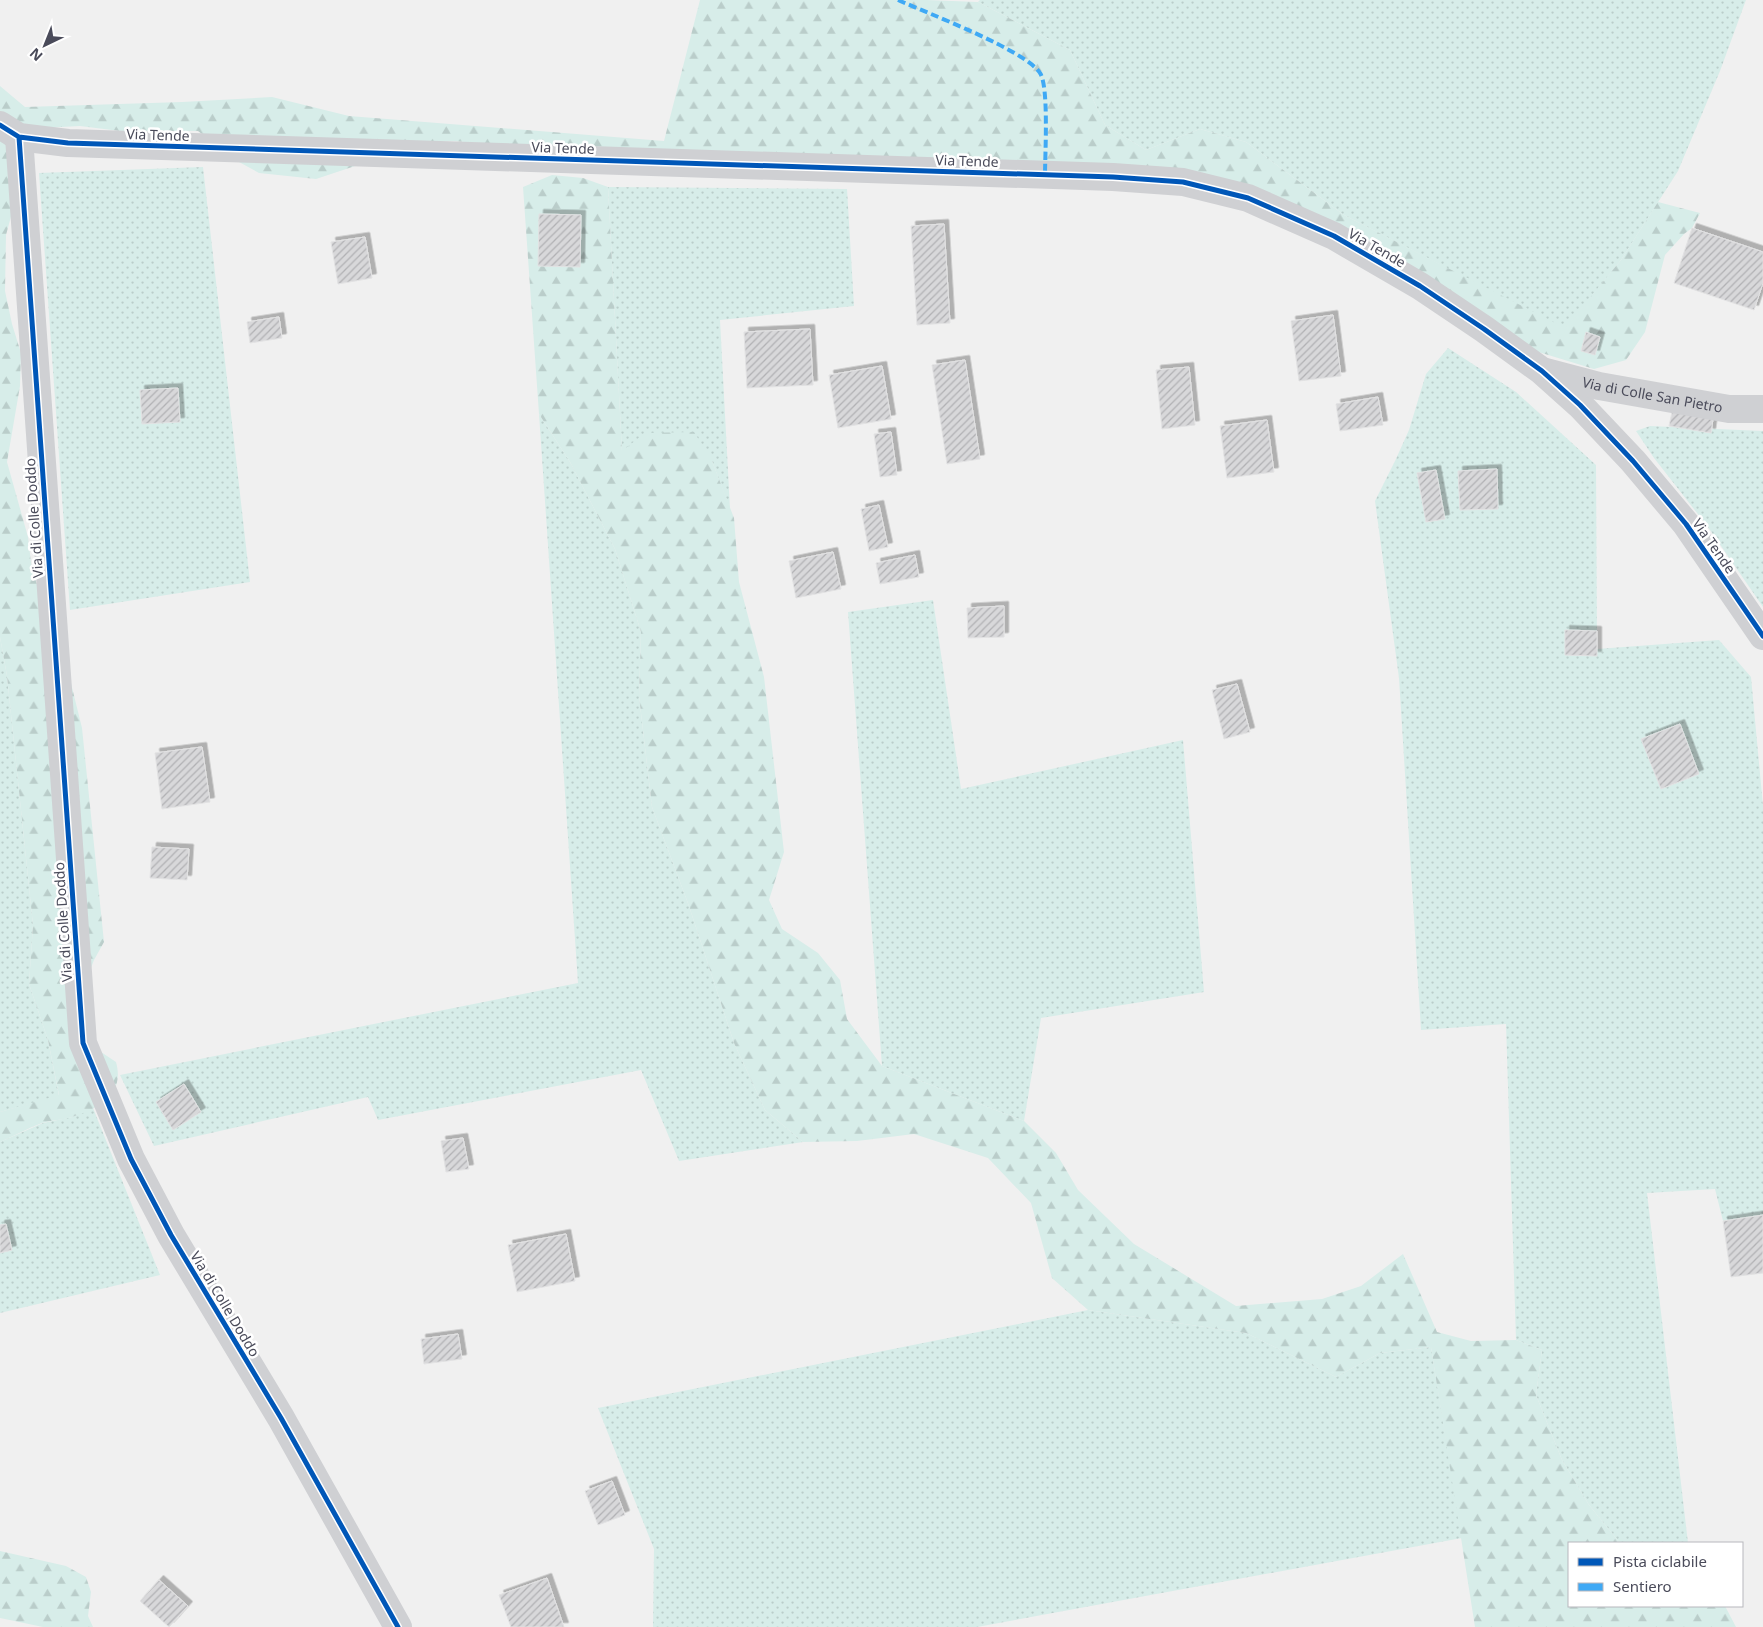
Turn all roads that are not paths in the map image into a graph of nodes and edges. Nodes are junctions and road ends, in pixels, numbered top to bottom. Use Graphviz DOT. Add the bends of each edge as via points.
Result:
graph roads {
  1 [pos="9,131"];
  2 [pos="1542,371"];
  3 [pos="1763,409"];
  4 [pos="1763,636"];
  5 [pos="398,1627"];
  1 -- 2 [label="street, Via Tende" via="68,143 1103,176 1183,182 1248,198 1334,236 1420,286"];
  1 -- 5 [label="street, Via di Colle Doddo" via="83,1043 131,1158 171,1235 281,1418"];
  2 -- 3 [label="street, Via di Colle San Pietro" via="1599,386 1729,409"];
  2 -- 4 [label="street, Via Tende" via="1580,405 1633,461 1686,524"];
}
